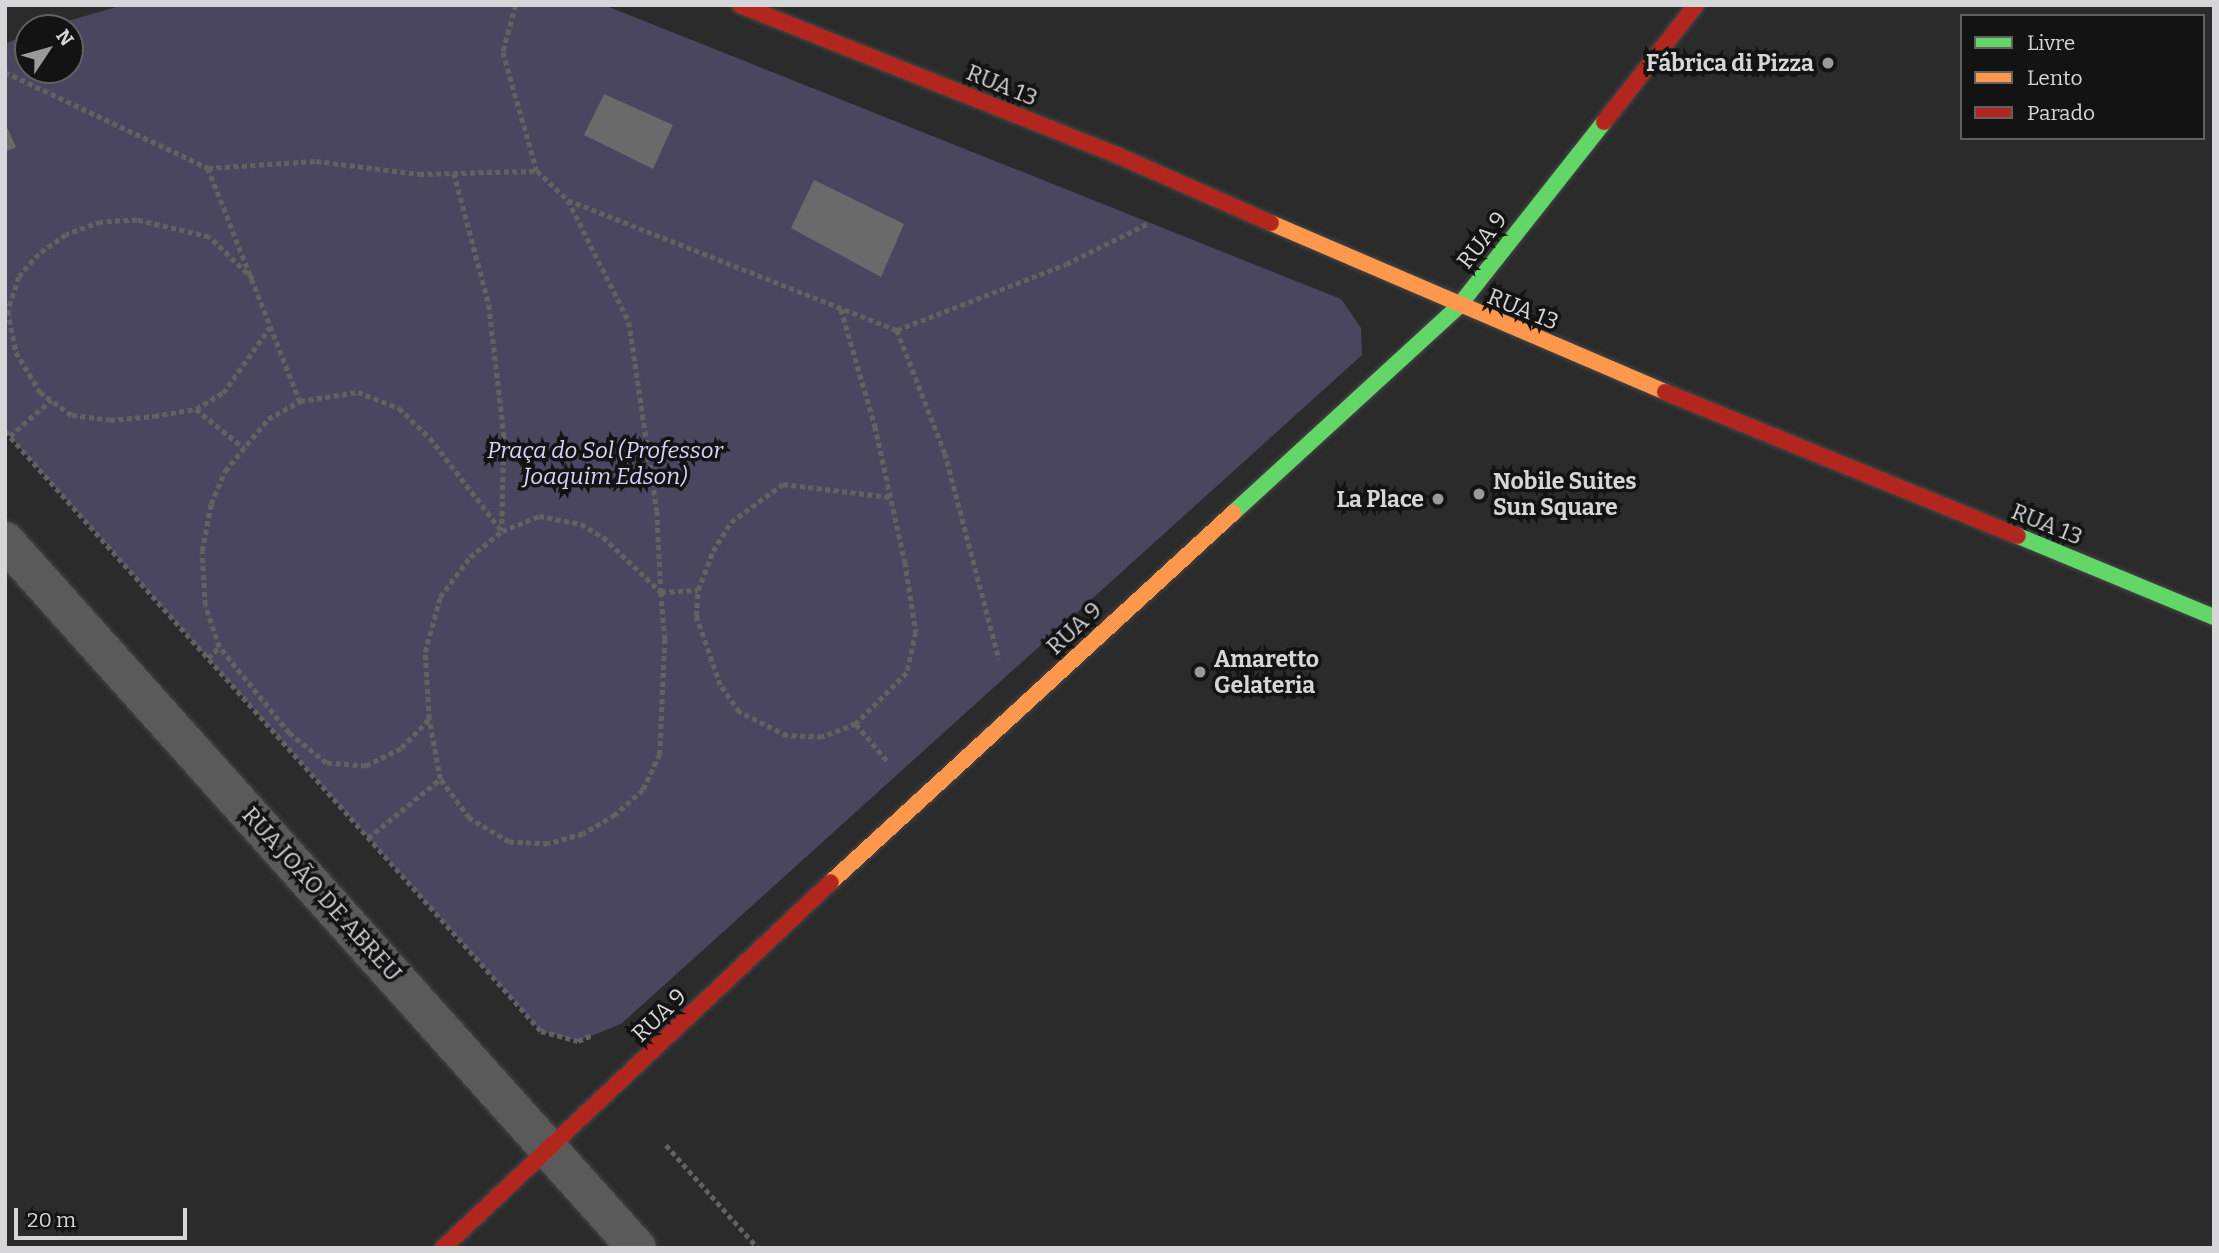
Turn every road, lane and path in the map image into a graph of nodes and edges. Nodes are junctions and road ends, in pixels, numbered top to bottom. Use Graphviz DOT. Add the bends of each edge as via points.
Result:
graph roads {
  1 [pos="516,5"];
  2 [pos="740,5"];
  3 [pos="1696,5"];
  4 [pos="5,72"];
  5 [pos="208,168"];
  6 [pos="537,171"];
  7 [pos="454,173"];
  8 [pos="568,200"];
  9 [pos="1158,228"];
  10 [pos="253,279"];
  11 [pos="1458,307"];
  12 [pos="840,308"];
  13 [pos="270,327"];
  14 [pos="897,330"];
  15 [pos="51,400"];
  16 [pos="300,401"];
  17 [pos="196,409"];
  18 [pos="5,431"];
  19 [pos="10,436"];
  20 [pos="244,447"];
  21 [pos="890,497"];
  22 [pos="502,531"];
  23 [pos="5,541"];
  24 [pos="698,590"];
  25 [pos="662,592"];
  26 [pos="2214,617"];
  27 [pos="219,647"];
  28 [pos="208,658"];
  29 [pos="1000,665"];
  30 [pos="429,719"];
  31 [pos="856,724"];
  32 [pos="289,733"];
  33 [pos="282,741"];
  34 [pos="898,773"];
  35 [pos="440,779"];
  36 [pos="368,838"];
  37 [pos="599,1032"];
  38 [pos="666,1145"];
  39 [pos="550,1149"];
  40 [pos="443,1248"];
  41 [pos="637,1248"];
  42 [pos="758,1248"];
  1 -- 6 [label="path" via="503,52"];
  2 -- 11 [label="street, RUA 13" via="1119,156"];
  3 -- 11 [label="street, RUA 9"];
  4 -- 5 [label="path"];
  5 -- 7 [label="path" via="316,161 419,174"];
  5 -- 10 [label="path"];
  6 -- 7 [label="path"];
  6 -- 8 [label="path"];
  7 -- 22 [label="path" via="489,305 504,434"];
  8 -- 12 [label="path"];
  8 -- 25 [label="path" via="629,322 657,511"];
  9 -- 14 [label="path" via="1145,223 1066,264"];
  10 -- 13 [label="path"];
  10 -- 15 [label="path" via="209,237 137,220 101,222 66,235 39,254 19,277 8,311 16,352 40,392"];
  11 -- 26 [label="street, RUA 13"];
  11 -- 39 [label="street, RUA 9" via="820,892"];
  12 -- 14 [label="path"];
  12 -- 21 [label="path" via="875,426"];
  13 -- 16 [label="path"];
  13 -- 17 [label="path" via="223,393"];
  14 -- 29 [label="path" via="945,453"];
  15 -- 17 [label="path" via="72,415 110,420"];
  15 -- 19 [label="path"];
  16 -- 20 [label="path" via="268,419"];
  16 -- 22 [label="path" via="358,392 399,408 430,438"];
  17 -- 20 [label="path"];
  18 -- 19 [label="path"];
  19 -- 28 [label="path"];
  20 -- 27 [label="path" via="225,471 211,504 202,551 205,605"];
  21 -- 24 [label="path" via="783,484 731,522 713,551"];
  21 -- 31 [label="path" via="916,632 907,673"];
  22 -- 25 [label="path" via="539,516 581,524 603,537"];
  22 -- 30 [label="path" via="470,557 440,597 425,652"];
  23 -- 39 [label="street, RUA JOÃO DE ABREU"];
  24 -- 25 [label="path"];
  24 -- 31 [label="path" via="696,616 703,648 739,712 787,736 822,737"];
  25 -- 35 [label="path" via="665,639 660,754 643,790 615,815 583,834 548,844 509,842 469,818"];
  27 -- 28 [label="path"];
  27 -- 32 [label="path"];
  28 -- 33 [label="path"];
  30 -- 32 [label="path" via="401,749 366,766 326,763"];
  30 -- 35 [label="path"];
  31 -- 34 [label="path"];
  32 -- 33 [label="path"];
  33 -- 36 [label="path"];
  35 -- 36 [label="path"];
  36 -- 37 [label="path" via="541,1031 578,1041"];
  38 -- 42 [label="path"];
  39 -- 40 [label="street, RUA 9"];
  39 -- 41 [label="street, RUA JOÃO DE ABREU"];
}
